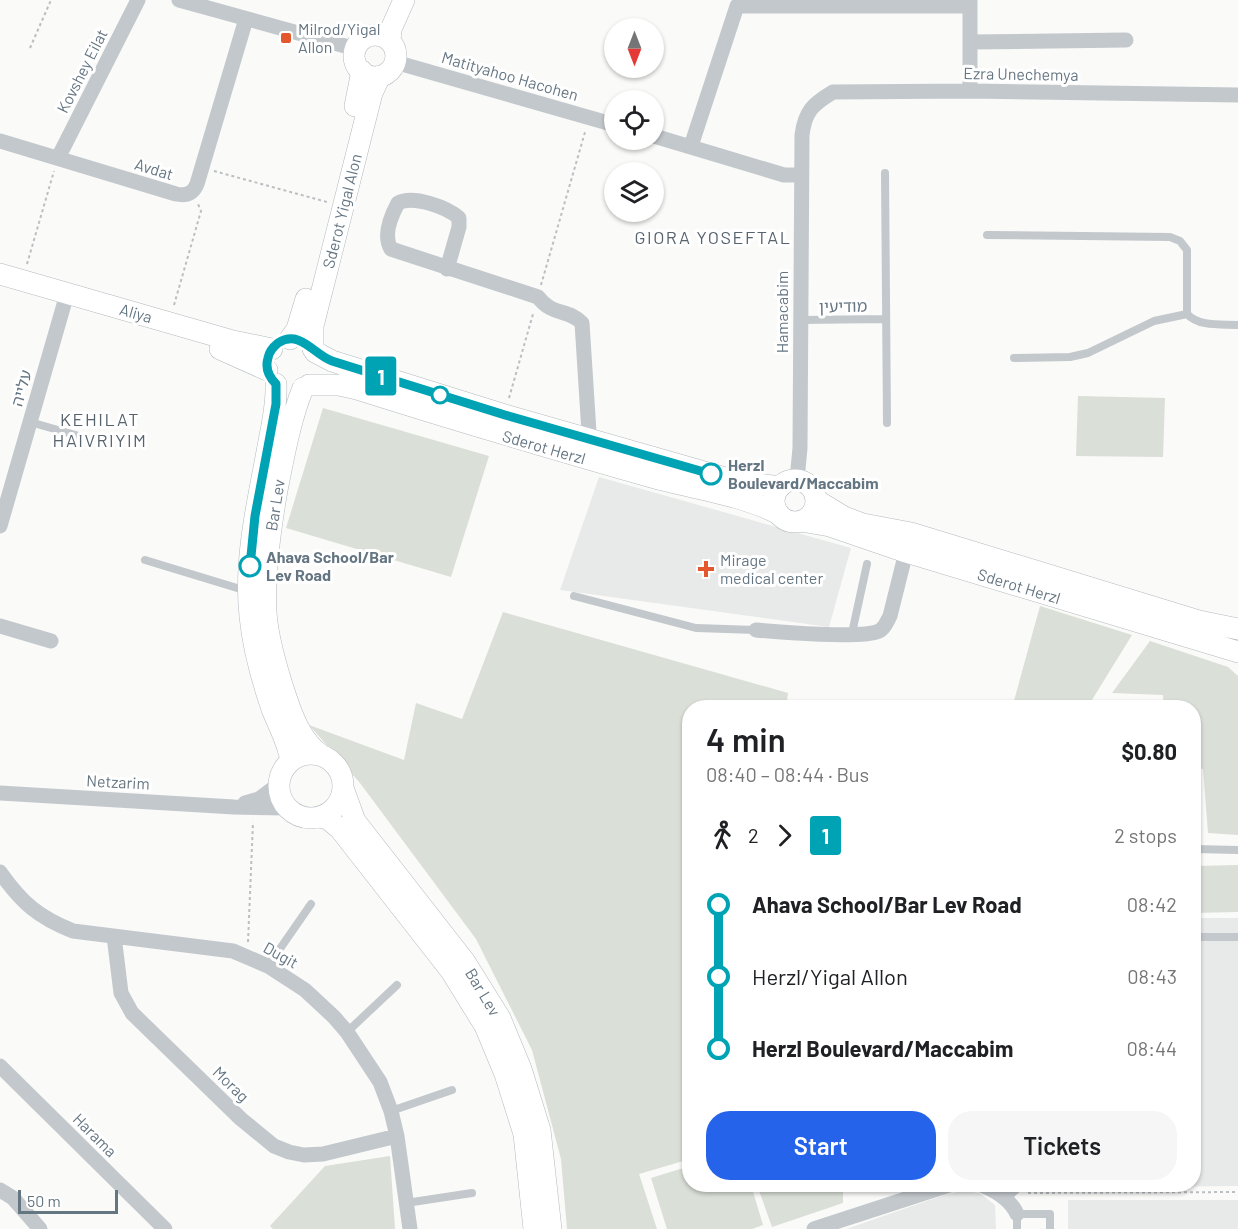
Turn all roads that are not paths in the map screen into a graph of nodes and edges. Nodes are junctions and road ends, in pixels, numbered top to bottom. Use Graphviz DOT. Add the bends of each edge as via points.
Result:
graph roads {
  1 [pos="138,0"];
  2 [pos="178,0"];
  3 [pos="389,0"];
  4 [pos="404,0"];
  5 [pos="970,3"];
  6 [pos="246,19"];
  7 [pos="381,38"];
  8 [pos="1126,40"];
  9 [pos="970,42"];
  10 [pos="356,50"];
  11 [pos="379,70"];
  12 [pos="970,91"];
  13 [pos="1238,95"];
  14 [pos="809,110"];
  15 [pos="604,122"];
  16 [pos="664,139"];
  17 [pos="0,141"];
  18 [pos="691,146"];
  19 [pos="58,158"];
  20 [pos="885,173"];
  21 [pos="801,175"];
  22 [pos="987,235"];
  23 [pos="447,269"];
  24 [pos="0,274"];
  25 [pos="0,286"];
  26 [pos="66,299"];
  27 [pos="1187,314"];
  28 [pos="886,319"];
  29 [pos="800,320"];
  30 [pos="1238,325"];
  31 [pos="314,350"];
  32 [pos="1014,358"];
  33 [pos="276,360"];
  34 [pos="306,386"];
  35 [pos="30,422"];
  36 [pos="887,423"];
  37 [pos="93,440"];
  38 [pos="590,449"];
  39 [pos="789,483"];
  40 [pos="816,500"];
  41 [pos="779,514"];
  42 [pos="801,521"];
  43 [pos="0,526"];
  44 [pos="906,552"];
  45 [pos="146,560"];
  46 [pos="867,564"];
  47 [pos="249,592"];
  48 [pos="574,596"];
  49 [pos="0,626"];
  50 [pos="1238,629"];
  51 [pos="756,630"];
  52 [pos="852,633"];
  53 [pos="51,641"];
  54 [pos="1238,652"];
  55 [pos="321,755"];
  56 [pos="291,761"];
  57 [pos="279,784"];
  58 [pos="343,788"];
  59 [pos="0,793"];
  60 [pos="234,807"];
  61 [pos="288,808"];
  62 [pos="320,816"];
  63 [pos="1201,849"];
  64 [pos="1238,850"];
  65 [pos="0,872"];
  66 [pos="311,904"];
  67 [pos="114,936"];
  68 [pos="1201,937"];
  69 [pos="1238,937"];
  70 [pos="268,966"];
  71 [pos="397,985"];
  72 [pos="347,1032"];
  73 [pos="0,1066"];
  74 [pos="452,1090"];
  75 [pos="391,1111"];
  76 [pos="397,1136"];
  77 [pos="0,1190"];
  78 [pos="928,1192"];
  79 [pos="1000,1192"];
  80 [pos="1014,1192"];
  81 [pos="472,1193"];
  82 [pos="1010,1196"];
  83 [pos="406,1203"];
  84 [pos="1017,1222"];
  85 [pos="410,1227"];
  86 [pos="40,1229"];
  87 [pos="165,1229"];
  88 [pos="534,1229"];
  89 [pos="551,1229"];
  90 [pos="814,1229"];
  91 [pos="1050,1229"];
  1 -- 19 [label="street, Kovshey Eilat"];
  2 -- 6 [label="street"];
  3 -- 7 [label="street"];
  4 -- 7 [label="street" via="391,29"];
  5 -- 9 [label="street"];
  5 -- 18 [label="street" via="737,6"];
  6 -- 10 [label="street"];
  6 -- 19 [label="street, Avdat" via="192,192 176,195"];
  7 -- 10 [label="street" via="360,42"];
  7 -- 11 [label="street" via="396,53"];
  8 -- 9 [label="street"];
  9 -- 12 [label="street"];
  10 -- 11 [label="street" via="355,61"];
  11 -- 15 [label="street, Matityahoo Hacohen"];
  11 -- 31 [label="street, Sderot Yigal Alon" via="313,326"];
  11 -- 33 [label="street, Sderot Yigal Alon" via="360,84 300,320"];
  12 -- 13 [label="street, Ezra Unechemya"];
  12 -- 14 [label="street, Ezra Unechemya" via="833,92"];
  14 -- 21 [label="street, Hamacabim" via="803,120"];
  16 -- 18 [label="street"];
  17 -- 19 [label="street, Avdat"];
  18 -- 21 [label="street" via="784,175"];
  20 -- 28 [label="lane"];
  21 -- 29 [label="street, Hamacabim"];
  22 -- 27 [label="lane" via="1170,237 1187,250"];
  23 -- 23 [label="street" via="391,249 387,236 398,203 413,199 459,218"];
  23 -- 38 [label="street" via="538,297 546,308 578,318 582,323"];
  24 -- 26 [label="street, Aliya"];
  25 -- 26 [label="street, Aliya"];
  26 -- 33 [label="street, Aliya" via="230,352"];
  26 -- 33 [label="street, Aliya" via="169,322 233,341"];
  26 -- 35 [label="street, עלייה"];
  27 -- 30 [label="lane" via="1205,323"];
  27 -- 32 [label="lane" via="1155,321 1088,353"];
  28 -- 29 [label="lane, מודיעין"];
  28 -- 36 [label="lane"];
  29 -- 39 [label="street, Hamacabim" via="800,448"];
  31 -- 33 [label="street" via="303,341"];
  31 -- 34 [label="street" via="317,373"];
  31 -- 38 [label="street, Sderot Herzl" via="332,361 505,415"];
  33 -- 34 [label="street" via="286,389"];
  33 -- 47 [label="street, Bar Lev" via="276,404 255,516"];
  34 -- 38 [label="street, Sderot Herzl" via="339,385 492,432"];
  34 -- 55 [label="street, Bar Lev" via="290,424 272,519 266,570 267,614 289,705 303,738"];
  35 -- 37 [label="lane"];
  35 -- 43 [label="street, עלייה"];
  38 -- 39 [label="street, Sderot Herzl" via="736,481"];
  38 -- 41 [label="street, Sderot Herzl" via="677,485 752,503"];
  39 -- 40 [label="street" via="808,484"];
  39 -- 41 [label="street" via="777,492 774,503"];
  40 -- 42 [label="street" via="813,513"];
  40 -- 50 [label="street, Sderot Herzl" via="863,524 911,533 1199,621"];
  41 -- 42 [label="street" via="789,521"];
  42 -- 44 [label="street, Sderot Herzl" via="830,526"];
  44 -- 52 [label="street" via="886,624 879,631"];
  44 -- 54 [label="street, Sderot Herzl"];
  45 -- 47 [label="lane"];
  46 -- 52 [label="lane"];
  47 -- 56 [label="street, Bar Lev" via="260,672"];
  48 -- 51 [label="lane" via="696,628"];
  49 -- 53 [label="street"];
  51 -- 52 [label="street"];
  55 -- 56 [label="street" via="306,754"];
  55 -- 58 [label="street" via="340,772"];
  56 -- 57 [label="street" via="282,770"];
  57 -- 60 [label="street, Netzarim" via="259,799"];
  57 -- 61 [label="street"];
  58 -- 62 [label="street" via="338,804"];
  58 -- 89 [label="street, Bar Lev" via="355,820 465,962 500,1018 540,1130"];
  59 -- 60 [label="street, Netzarim"];
  60 -- 61 [label="street, Netzarim"];
  61 -- 62 [label="street" via="309,818"];
  62 -- 88 [label="street, Bar Lev" via="340,829 451,971 485,1026 524,1134"];
  63 -- 64 [label="lane"];
  65 -- 67 [label="street, Dugit" via="32,910 49,922 74,931"];
  66 -- 70 [label="lane"];
  67 -- 70 [label="street, Dugit" via="233,951"];
  67 -- 76 [label="street, Morag" via="121,993 132,1013 274,1146 304,1155 323,1154"];
  68 -- 69 [label="lane"];
  70 -- 72 [label="street, Dugit" via="305,990"];
  71 -- 72 [label="lane"];
  72 -- 75 [label="street, Dugit" via="380,1082"];
  73 -- 87 [label="street, Harama"];
  74 -- 75 [label="lane"];
  75 -- 76 [label="street, Dugit"];
  76 -- 83 [label="street, Dugit"];
  77 -- 86 [label="street" via="13,1198"];
  78 -- 90 [label="street"];
  79 -- 82 [label="street"];
  80 -- 82 [label="lane"];
  81 -- 83 [label="lane"];
  82 -- 84 [label="street"];
  83 -- 85 [label="street, Dugit"];
  84 -- 91 [label="lane" via="1050,1214"];
}
